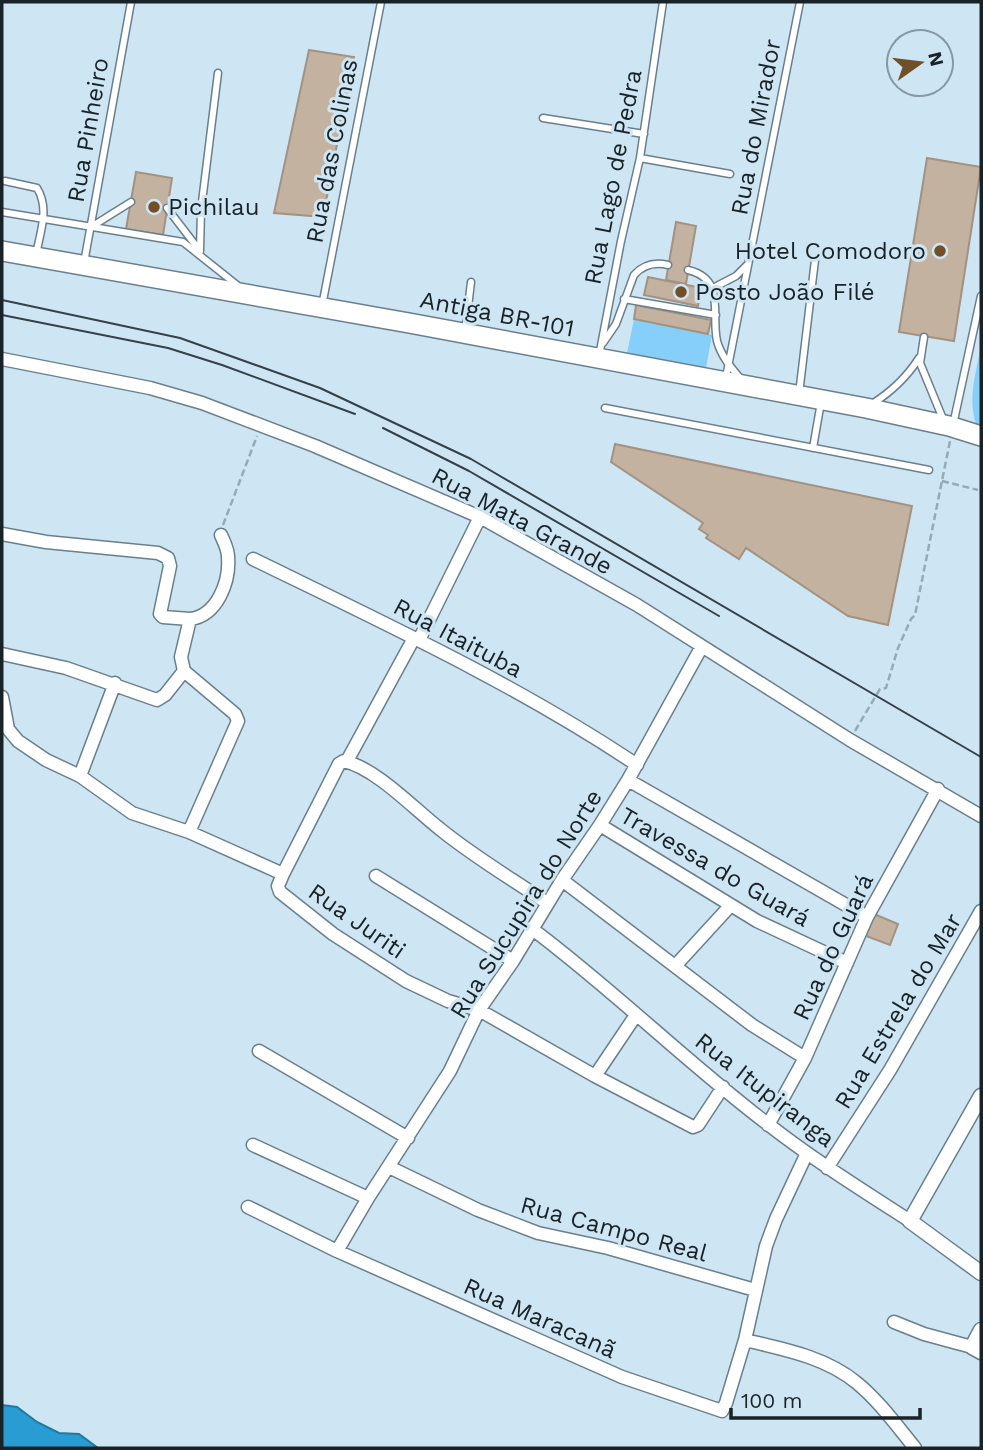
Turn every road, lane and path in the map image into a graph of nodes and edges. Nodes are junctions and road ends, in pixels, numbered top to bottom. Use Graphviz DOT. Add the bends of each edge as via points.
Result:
graph roads {
  1 [pos="131,2"];
  2 [pos="381,2"];
  3 [pos="663,2"];
  4 [pos="800,2"];
  5 [pos="218,73"];
  6 [pos="543,118"];
  7 [pos="644,134"];
  8 [pos="640,158"];
  9 [pos="730,174"];
  10 [pos="5,181"];
  11 [pos="131,202"];
  12 [pos="167,208"];
  13 [pos="2,212"];
  14 [pos="43,219"];
  15 [pos="91,227"];
  16 [pos="2,251"];
  17 [pos="200,251"];
  18 [pos="36,257"];
  19 [pos="207,260"];
  20 [pos="815,260"];
  21 [pos="750,262"];
  22 [pos="84,265"];
  23 [pos="668,265"];
  24 [pos="688,270"];
  25 [pos="471,282"];
  26 [pos="713,288"];
  27 [pos="248,295"];
  28 [pos="981,296"];
  29 [pos="624,299"];
  30 [pos="322,309"];
  31 [pos="716,315"];
  32 [pos="465,333"];
  33 [pos="924,337"];
  34 [pos="922,349"];
  35 [pos="600,352"];
  36 [pos="2,360"];
  37 [pos="727,374"];
  38 [pos="799,396"];
  39 [pos="821,400"];
  40 [pos="605,408"];
  41 [pos="866,408"];
  42 [pos="951,426"];
  43 [pos="261,427"];
  44 [pos="981,436"];
  45 [pos="813,448"];
  46 [pos="929,470"];
  47 [pos="942,481"];
  48 [pos="978,490"];
  49 [pos="480,517"];
  50 [pos="2,534"];
  51 [pos="221,535"];
  52 [pos="253,559"];
  53 [pos="190,619"];
  54 [pos="416,639"];
  55 [pos="701,648"];
  56 [pos="2,655"];
  57 [pos="184,671"];
  58 [pos="115,683"];
  59 [pos="2,696"];
  60 [pos="850,740"];
  61 [pos="352,764"];
  62 [pos="637,765"];
  63 [pos="80,776"];
  64 [pos="628,780"];
  65 [pos="938,789"];
  66 [pos="981,816"];
  67 [pos="600,825"];
  68 [pos="189,832"];
  69 [pos="283,874"];
  70 [pos="376,876"];
  71 [pos="562,880"];
  72 [pos="547,902"];
  73 [pos="730,906"];
  74 [pos="981,911"];
  75 [pos="867,917"];
  76 [pos="531,928"];
  77 [pos="513,961"];
  78 [pos="848,963"];
  79 [pos="676,965"];
  80 [pos="479,1010"];
  81 [pos="636,1015"];
  82 [pos="259,1051"];
  83 [pos="805,1059"];
  84 [pos="595,1076"];
  85 [pos="723,1087"];
  86 [pos="981,1096"];
  87 [pos="768,1125"];
  88 [pos="408,1138"];
  89 [pos="253,1145"];
  90 [pos="807,1153"];
  91 [pos="389,1167"];
  92 [pos="827,1168"];
  93 [pos="368,1198"];
  94 [pos="247,1207"];
  95 [pos="910,1222"];
  96 [pos="337,1251"];
  97 [pos="981,1273"];
  98 [pos="755,1290"];
  99 [pos="894,1322"];
  100 [pos="981,1330"];
  101 [pos="745,1340"];
  102 [pos="977,1350"];
  103 [pos="915,1448"];
  1 -- 15 [label="lane, Rua Pinheiro"];
  2 -- 30 [label="lane, Rua das Colinas"];
  3 -- 7 [label="lane, Rua Lago de Pedra"];
  4 -- 21 [label="lane, Rua do Mirador"];
  5 -- 17 [label="lane"];
  6 -- 7 [label="lane"];
  7 -- 8 [label="lane, Rua Lago de Pedra"];
  8 -- 9 [label="lane"];
  8 -- 35 [label="lane, Rua Lago de Pedra"];
  10 -- 14 [label="lane" via="37,188 44,199"];
  11 -- 15 [label="lane"];
  12 -- 17 [label="lane"];
  13 -- 14 [label="lane"];
  14 -- 15 [label="lane"];
  14 -- 18 [label="lane"];
  15 -- 19 [label="lane" via="183,242"];
  15 -- 22 [label="lane, Rua Pinheiro"];
  16 -- 18 [label="main road, Antiga BR-101"];
  17 -- 19 [label="lane"];
  18 -- 22 [label="main road, Antiga BR-101"];
  19 -- 27 [label="lane"];
  20 -- 38 [label="lane"];
  21 -- 26 [label="lane"];
  21 -- 37 [label="lane, Rua do Mirador"];
  22 -- 27 [label="main road, Antiga BR-101"];
  23 -- 29 [label="lane" via="639,270"];
  24 -- 26 [label="lane" via="704,276"];
  25 -- 32 [label="lane"];
  26 -- 31 [label="lane"];
  27 -- 30 [label="main road, Antiga BR-101"];
  28 -- 42 [label="lane"];
  29 -- 31 [label="lane"];
  29 -- 35 [label="lane"];
  30 -- 32 [label="main road, Antiga BR-101"];
  31 -- 37 [label="lane" via="717,341"];
  32 -- 35 [label="main road, Antiga BR-101"];
  33 -- 34 [label="lane"];
  34 -- 41 [label="lane" via="904,378"];
  34 -- 42 [label="lane" via="922,370 941,416"];
  35 -- 37 [label="main road, Antiga BR-101"];
  36 -- 43 [label="street, Rua Mata Grande" via="150,388"];
  37 -- 38 [label="main road, Antiga BR-101" via="750,387"];
  38 -- 39 [label="main road, Antiga BR-101"];
  39 -- 41 [label="main road, Antiga BR-101"];
  39 -- 45 [label="lane"];
  40 -- 45 [label="lane"];
  41 -- 42 [label="main road, Antiga BR-101"];
  42 -- 44 [label="main road, Antiga BR-101"];
  42 -- 47 [label="path"];
  43 -- 49 [label="street, Rua Mata Grande"];
  43 -- 51 [label="path"];
  45 -- 46 [label="lane"];
  47 -- 48 [label="path"];
  47 -- 60 [label="path" via="915,615 898,648 886,688 880,688"];
  49 -- 54 [label="street"];
  49 -- 55 [label="street, Rua Mata Grande" via="637,605"];
  50 -- 53 [label="street" via="164,556 170,566 160,612 163,617"];
  51 -- 53 [label="street" via="229,557 218,599 209,614"];
  52 -- 54 [label="street, Rua Itaituba"];
  53 -- 57 [label="street" via="181,660"];
  54 -- 61 [label="street"];
  54 -- 62 [label="street, Rua Itaituba" via="470,665"];
  55 -- 60 [label="street, Rua Mata Grande"];
  55 -- 62 [label="street, Rua Sucupira do Norte"];
  56 -- 58 [label="street"];
  57 -- 58 [label="street" via="157,700"];
  57 -- 68 [label="street" via="239,721"];
  58 -- 63 [label="street"];
  59 -- 63 [label="street, Rua Juriti" via="13,736 46,760"];
  60 -- 65 [label="street, Rua Mata Grande"];
  61 -- 69 [label="street" via="339,764"];
  61 -- 72 [label="street"];
  62 -- 64 [label="street, Rua Sucupira do Norte"];
  63 -- 68 [label="street, Rua Juriti" via="132,813"];
  64 -- 67 [label="street, Rua Sucupira do Norte"];
  64 -- 75 [label="street"];
  65 -- 66 [label="street, Rua Mata Grande"];
  65 -- 75 [label="street, Rua do Guará"];
  67 -- 71 [label="street, Rua Sucupira do Norte"];
  67 -- 73 [label="street, Travessa do Guará"];
  68 -- 69 [label="street, Rua Juriti"];
  69 -- 80 [label="street, Rua Juriti" via="280,892 333,934 423,990"];
  70 -- 77 [label="street"];
  71 -- 72 [label="street, Rua Sucupira do Norte"];
  71 -- 79 [label="street"];
  72 -- 76 [label="street, Rua Sucupira do Norte"];
  73 -- 78 [label="street, Travessa do Guará"];
  73 -- 79 [label="street"];
  74 -- 92 [label="street, Rua Estrela do Mar" via="890,1070"];
  75 -- 78 [label="street, Rua do Guará"];
  76 -- 77 [label="street, Rua Sucupira do Norte"];
  76 -- 81 [label="street, Rua Itupiranga"];
  77 -- 80 [label="street, Rua Sucupira do Norte"];
  78 -- 83 [label="street, Rua do Guará"];
  79 -- 83 [label="street" via="752,1025"];
  80 -- 84 [label="street, Rua Juriti"];
  80 -- 88 [label="street, Rua Sucupira do Norte" via="450,1071"];
  81 -- 84 [label="street"];
  81 -- 85 [label="street, Rua Itupiranga"];
  82 -- 88 [label="street"];
  83 -- 87 [label="street, Rua do Guará"];
  84 -- 85 [label="street, Rua Juriti" via="693,1127"];
  85 -- 87 [label="street, Rua Itupiranga"];
  86 -- 95 [label="street"];
  87 -- 90 [label="street, Rua Itupiranga"];
  88 -- 91 [label="street, Rua Sucupira do Norte"];
  89 -- 93 [label="street"];
  90 -- 92 [label="street, Rua Itupiranga"];
  90 -- 98 [label="street" via="773,1227"];
  91 -- 93 [label="street, Rua Sucupira do Norte"];
  91 -- 98 [label="street, Rua Campo Real" via="538,1233"];
  92 -- 95 [label="street, Rua Itupiranga"];
  93 -- 96 [label="street, Rua Sucupira do Norte"];
  94 -- 96 [label="street"];
  95 -- 97 [label="street, Rua Itupiranga"];
  96 -- 101 [label="street, Rua Maracanã" via="622,1377 719,1411 726,1403"];
  98 -- 101 [label="street"];
  99 -- 102 [label="street"];
  100 -- 102 [label="street"];
  101 -- 103 [label="street" via="809,1357 845,1374 867,1392"];
}
